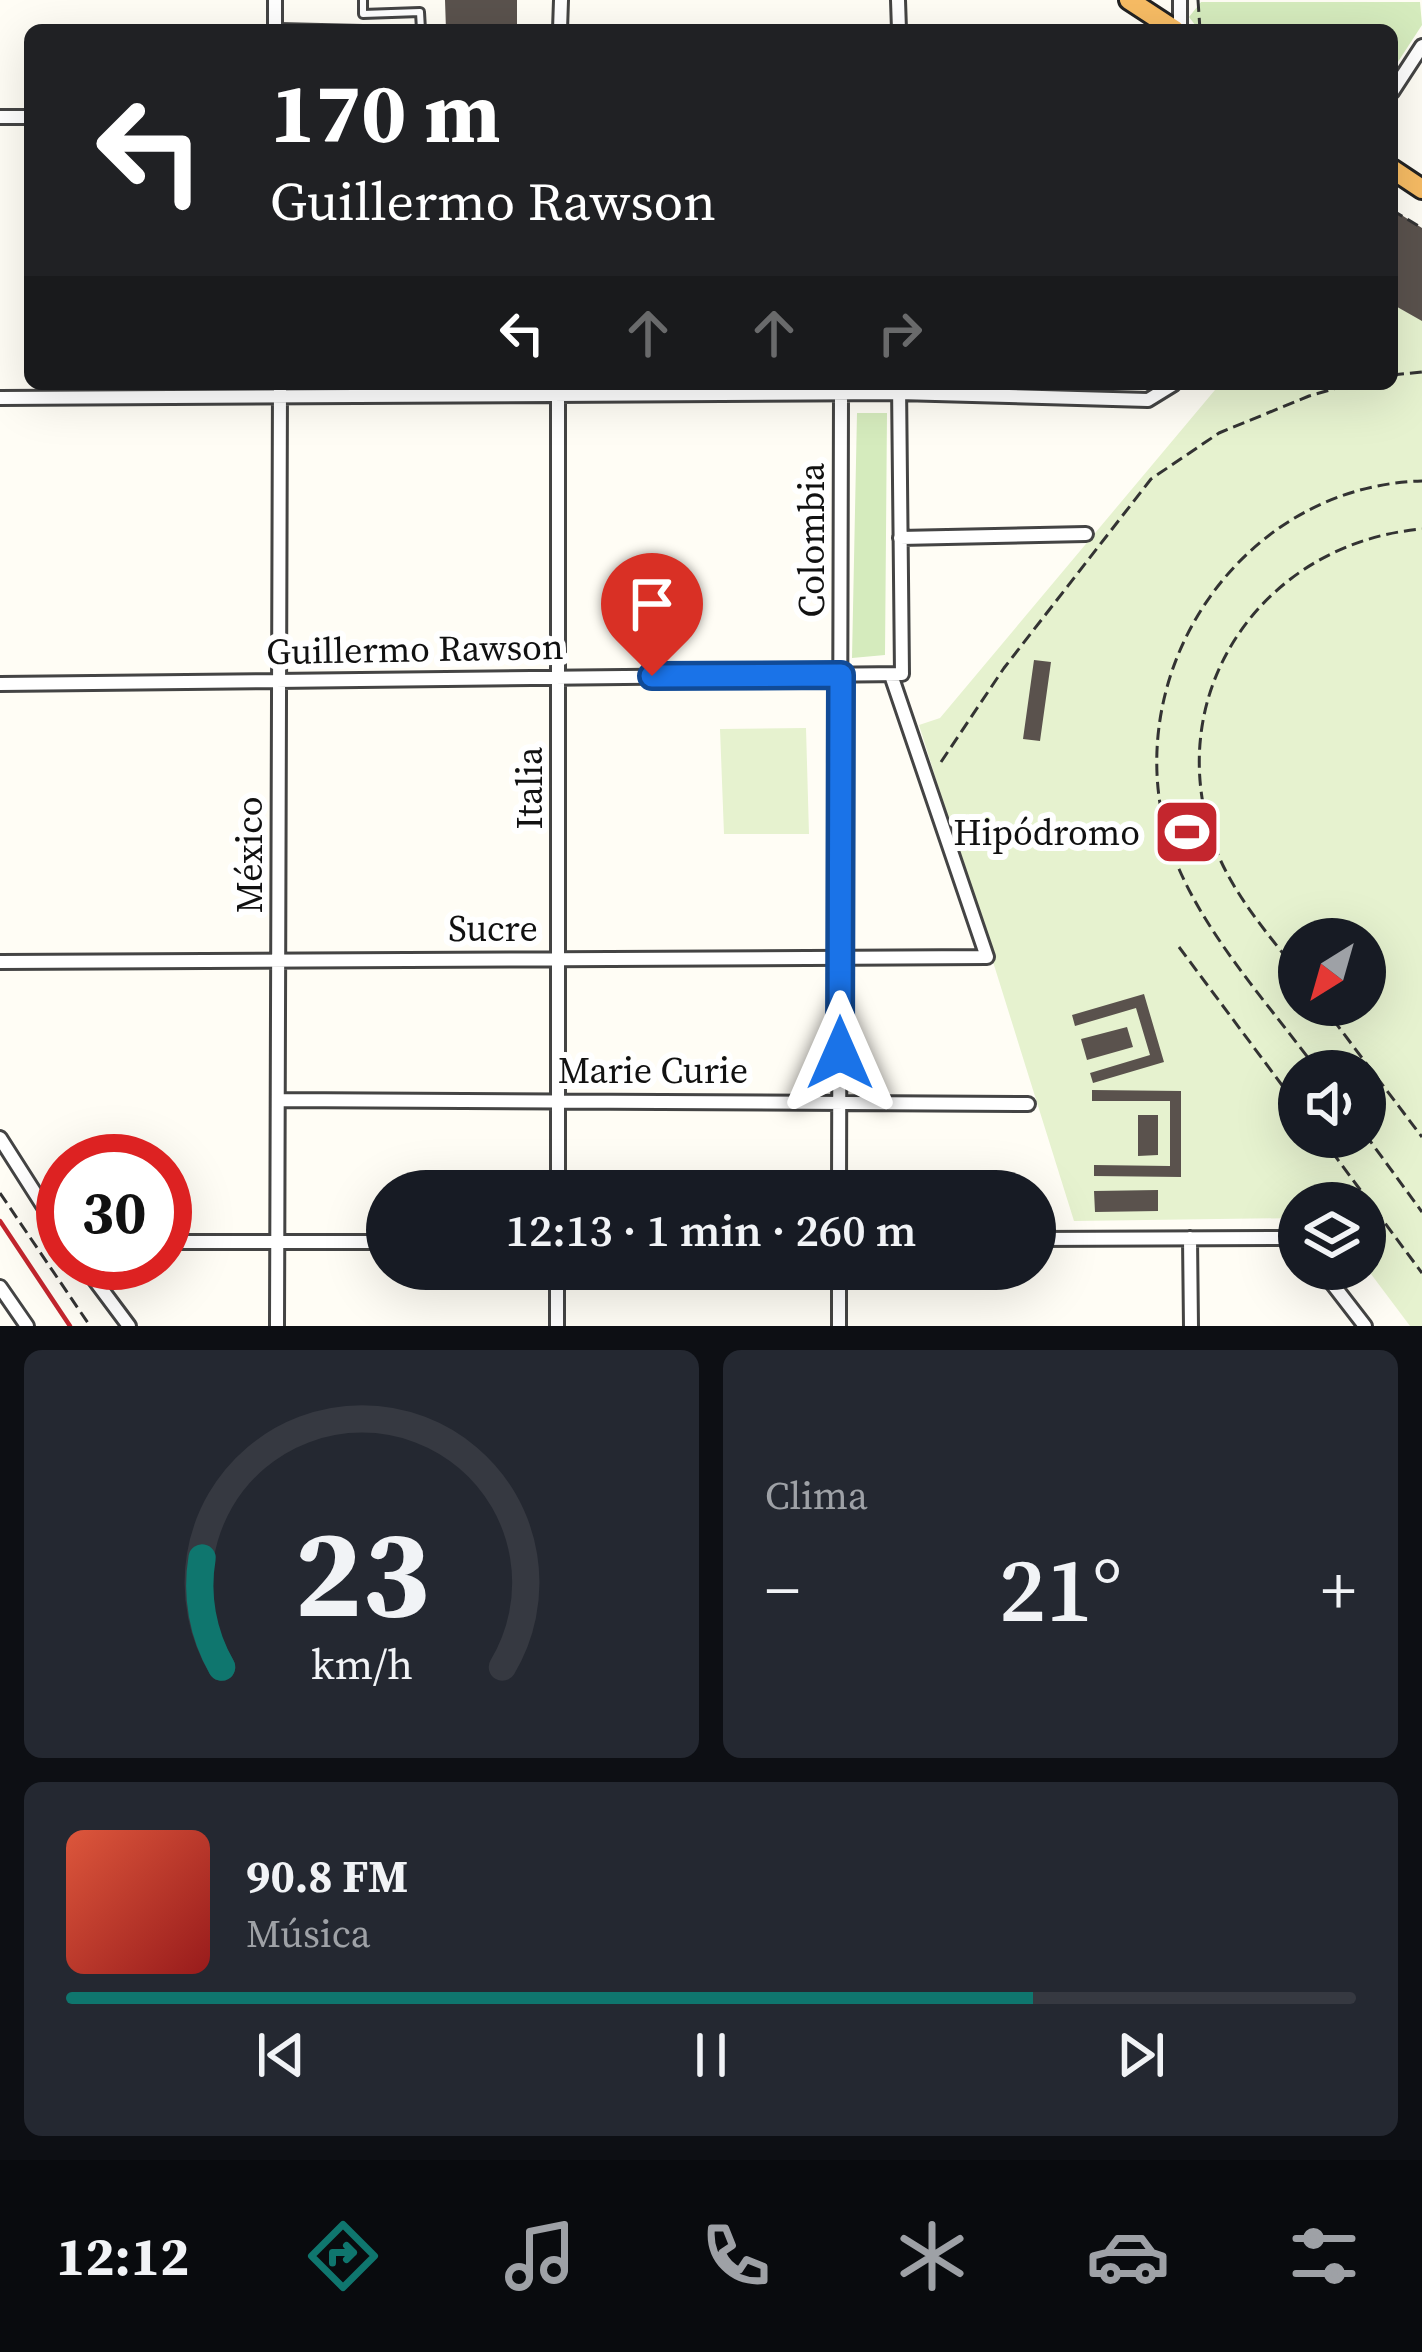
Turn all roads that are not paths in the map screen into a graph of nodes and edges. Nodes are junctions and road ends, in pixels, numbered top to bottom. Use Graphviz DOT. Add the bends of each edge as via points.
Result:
graph roads {
  1 [pos="363,0"];
  2 [pos="1129,0"];
  3 [pos="363,14"];
  4 [pos="363,24"];
  5 [pos="421,24"];
  6 [pos="1168,24"];
  7 [pos="1422,46"];
  8 [pos="1398,83"];
  9 [pos="280,390"];
  10 [pos="558,390"];
  11 [pos="629,390"];
  12 [pos="876,390"];
  13 [pos="899,390"];
  14 [pos="940,390"];
  15 [pos="1167,390"];
  16 [pos="841,393"];
  17 [pos="0,398"];
  18 [pos="1086,534"];
  19 [pos="900,538"];
  20 [pos="896,674"];
  21 [pos="841,675"];
  22 [pos="558,677"];
  23 [pos="280,681"];
  24 [pos="0,684"];
  25 [pos="560,958"];
  26 [pos="841,958"];
  27 [pos="278,959"];
  28 [pos="0,962"];
  29 [pos="558,1099"];
  30 [pos="278,1100"];
  31 [pos="839,1101"];
  32 [pos="1028,1104"];
  33 [pos="0,1138"];
  34 [pos="557,1170"];
  35 [pos="839,1170"];
  36 [pos="36,1195"];
  37 [pos="1190,1238"];
  38 [pos="1278,1238"];
  39 [pos="1056,1239"];
  40 [pos="278,1241"];
  41 [pos="192,1242"];
  42 [pos="366,1242"];
  43 [pos="0,1287"];
  44 [pos="102,1290"];
  45 [pos="557,1290"];
  46 [pos="839,1290"];
  47 [pos="1338,1290"];
  48 [pos="27,1326"];
  49 [pos="129,1326"];
  50 [pos="277,1326"];
  51 [pos="557,1326"];
  52 [pos="839,1326"];
  53 [pos="1191,1326"];
  54 [pos="1365,1326"];
  1 -- 3 [label="lane"];
  2 -- 6 [label="highway"];
  3 -- 4 [label="lane"];
  3 -- 5 [label="lane" via="420,12"];
  7 -- 8 [label="street"];
  9 -- 17 [label="street"];
  9 -- 23 [label="street, México"];
  10 -- 22 [label="street, Italia"];
  11 -- 16 [label="street"];
  12 -- 16 [label="street"];
  13 -- 19 [label="street"];
  14 -- 15 [label="street" via="1148,400"];
  16 -- 21 [label="street, Colombia"];
  18 -- 19 [label="street"];
  19 -- 20 [label="street"];
  20 -- 21 [label="street, Guillermo Rawson"];
  20 -- 26 [label="street, Sucre" via="987,957"];
  21 -- 22 [label="street, Guillermo Rawson"];
  21 -- 26 [label="street, Colombia"];
  22 -- 23 [label="street, Guillermo Rawson"];
  22 -- 25 [label="street, Italia"];
  23 -- 24 [label="street, Guillermo Rawson"];
  23 -- 27 [label="street, México"];
  25 -- 26 [label="street, Sucre"];
  25 -- 27 [label="street, Sucre"];
  25 -- 29 [label="street, Italia"];
  26 -- 31 [label="street, Colombia"];
  27 -- 28 [label="street, Sucre"];
  27 -- 30 [label="street, México"];
  29 -- 30 [label="street, Marie Curie"];
  29 -- 31 [label="street, Marie Curie"];
  29 -- 34 [label="street, Italia"];
  30 -- 40 [label="street, México"];
  31 -- 32 [label="street, Marie Curie"];
  31 -- 35 [label="street, Colombia"];
  33 -- 36 [label="street"];
  37 -- 38 [label="street"];
  37 -- 39 [label="street"];
  37 -- 53 [label="street"];
  40 -- 41 [label="street"];
  40 -- 42 [label="street"];
  40 -- 50 [label="street, México"];
  43 -- 48 [label="street"];
  44 -- 49 [label="street"];
  45 -- 51 [label="street"];
  46 -- 52 [label="street"];
  47 -- 54 [label="street"];
}
